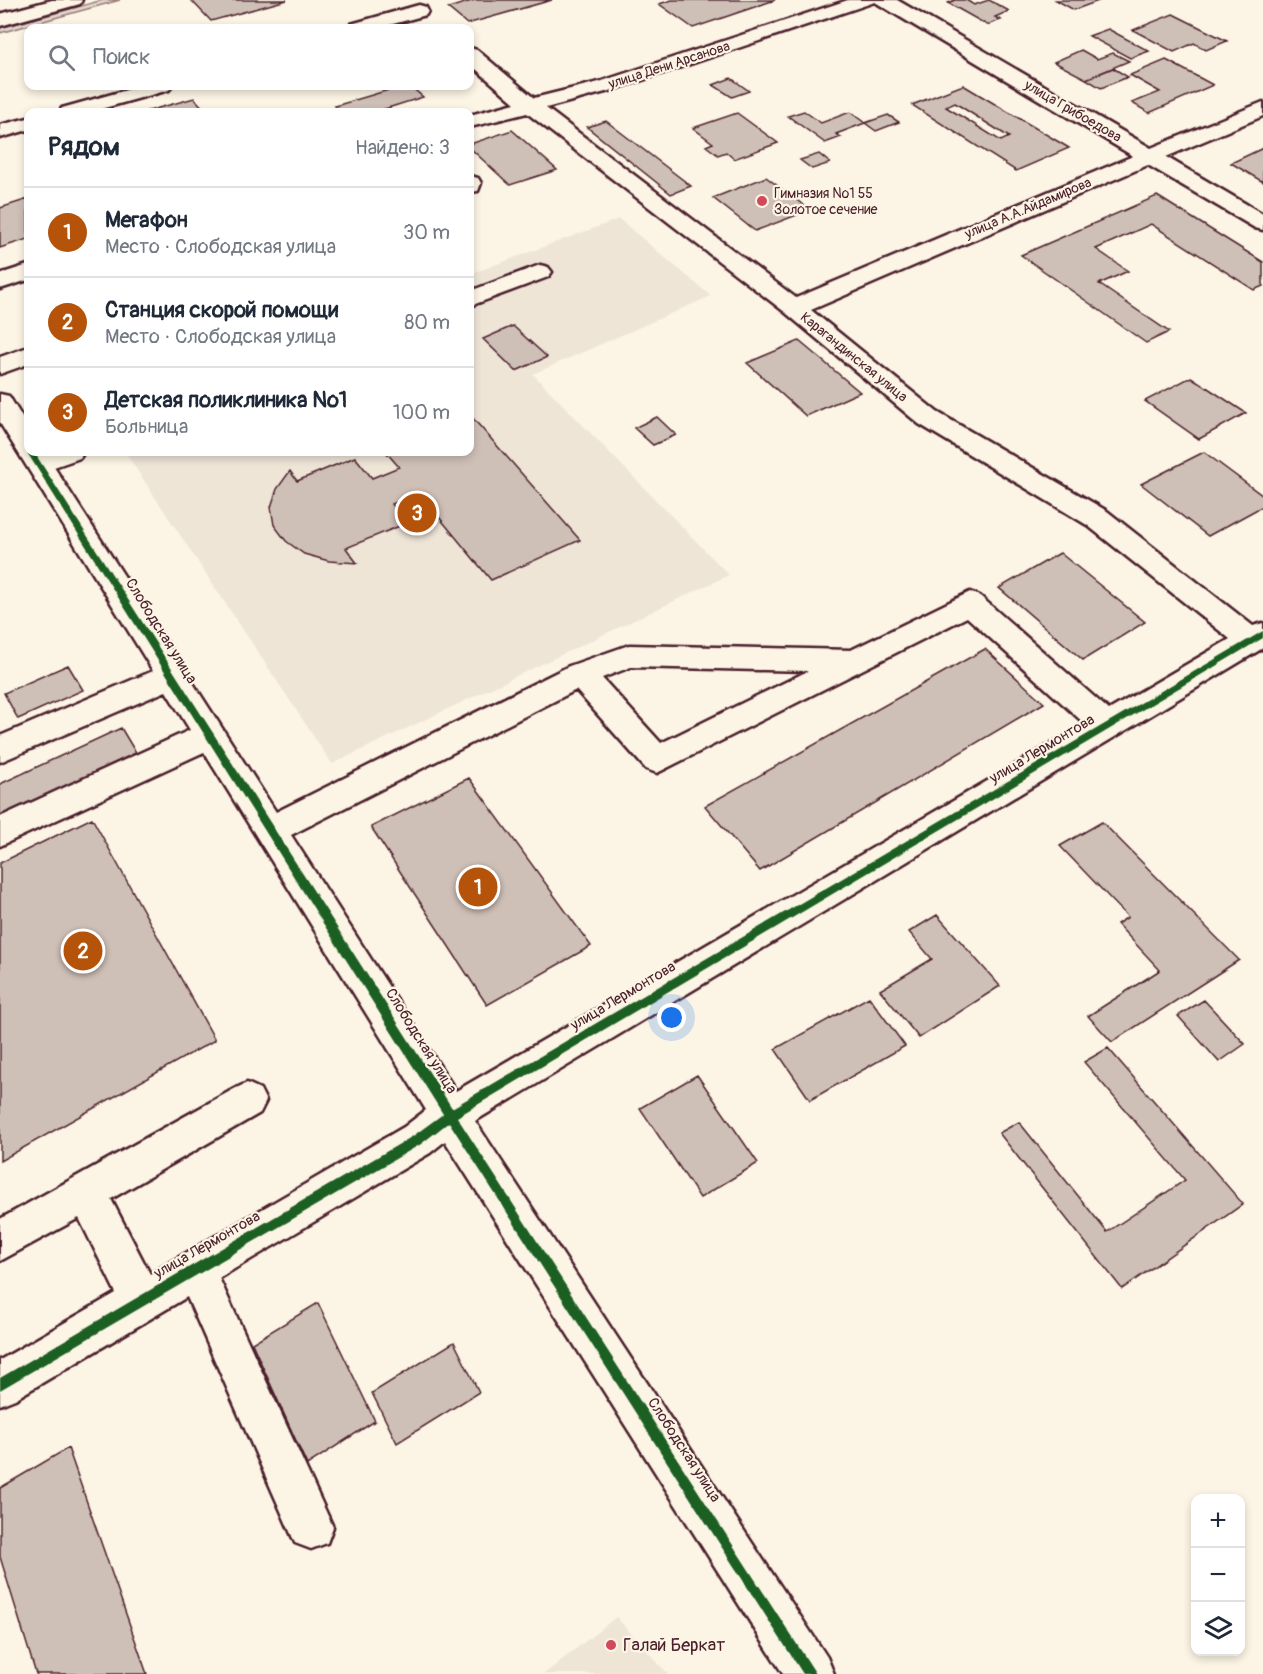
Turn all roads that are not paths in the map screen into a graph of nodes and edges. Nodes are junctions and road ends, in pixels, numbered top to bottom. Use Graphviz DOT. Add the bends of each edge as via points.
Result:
graph roads {
  1 [pos="73,0"];
  2 [pos="867,0"];
  3 [pos="883,0"];
  4 [pos="419,11"];
  5 [pos="0,20"];
  6 [pos="372,24"];
  7 [pos="474,57"];
  8 [pos="148,90"];
  9 [pos="531,106"];
  10 [pos="83,108"];
  11 [pos="1263,108"];
  12 [pos="474,120"];
  13 [pos="24,125"];
  14 [pos="0,132"];
  15 [pos="1150,156"];
  16 [pos="1263,222"];
  17 [pos="540,272"];
  18 [pos="24,273"];
  19 [pos="0,282"];
  20 [pos="474,297"];
  21 [pos="794,308"];
  22 [pos="24,357"];
  23 [pos="0,366"];
  24 [pos="0,402"];
  25 [pos="24,440"];
  26 [pos="34,456"];
  27 [pos="1257,638"];
  28 [pos="854,661"];
  29 [pos="580,674"];
  30 [pos="171,676"];
  31 [pos="1108,727"];
  32 [pos="210,735"];
  33 [pos="0,750"];
  34 [pos="269,831"];
  35 [pos="0,832"];
  36 [pos="247,1101"];
  37 [pos="450,1115"];
  38 [pos="87,1192"];
  39 [pos="0,1241"];
  40 [pos="195,1270"];
  41 [pos="142,1301"];
  42 [pos="0,1384"];
  43 [pos="311,1527"];
  44 [pos="810,1674"];
  1 -- 5 [label="street"];
  2 -- 9 [label="street, улица Дени Арсанова" via="606,86"];
  3 -- 15 [label="street, улица Грибоедова"];
  4 -- 6 [label="street"];
  7 -- 9 [label="street, Карагандинская улица"];
  8 -- 10 [label="street"];
  9 -- 12 [label="street, улица Дени Арсанова"];
  9 -- 21 [label="street, Карагандинская улица"];
  11 -- 15 [label="street, улица А.А.Айдамирова"];
  13 -- 14 [label="street"];
  15 -- 16 [label="street, улица Грибоедова"];
  15 -- 21 [label="street, улица А.А.Айдамирова"];
  17 -- 20 [label="street"];
  18 -- 19 [label="street"];
  21 -- 27 [label="street, Карагандинская улица" via="928,418 1097,518"];
  22 -- 23 [label="street"];
  24 -- 25 [label="street, Слободская улица"];
  26 -- 30 [label="street, Слободская улица"];
  27 -- 31 [label="street, улица Лермонтова"];
  28 -- 29 [label="street" via="628,656"];
  28 -- 29 [label="street" via="657,760"];
  28 -- 31 [label="street" via="970,603"];
  29 -- 34 [label="street"];
  30 -- 32 [label="street, Слободская улица"];
  30 -- 33 [label="street"];
  31 -- 37 [label="street, улица Лермонтова"];
  32 -- 34 [label="street, Слободская улица"];
  32 -- 35 [label="street"];
  34 -- 37 [label="street, Слободская улица"];
  36 -- 38 [label="street"];
  37 -- 40 [label="street, улица Лермонтова" via="417,1140"];
  37 -- 44 [label="street, Слободская улица"];
  38 -- 39 [label="street"];
  38 -- 41 [label="street"];
  40 -- 41 [label="street, улица Лермонтова"];
  40 -- 43 [label="street"];
  41 -- 42 [label="street, улица Лермонтова"];
}
